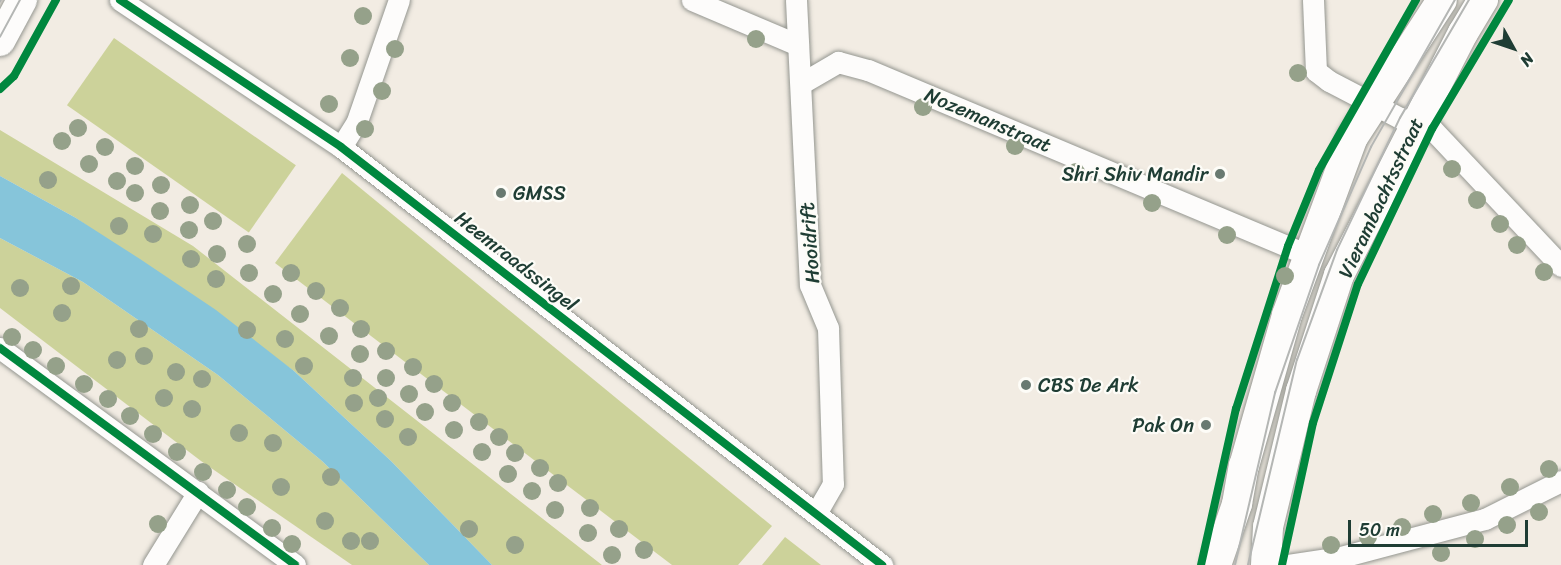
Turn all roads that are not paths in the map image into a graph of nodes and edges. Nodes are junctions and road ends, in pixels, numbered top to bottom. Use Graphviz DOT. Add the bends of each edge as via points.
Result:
graph roads {
  1 [pos="22,0"];
  2 [pos="120,0"];
  3 [pos="399,0"];
  4 [pos="692,0"];
  5 [pos="796,0"];
  6 [pos="1313,0"];
  7 [pos="1442,0"];
  8 [pos="1483,0"];
  9 [pos="0,41"];
  10 [pos="798,45"];
  11 [pos="802,83"];
  12 [pos="1373,104"];
  13 [pos="1418,125"];
  14 [pos="341,147"];
  15 [pos="1308,255"];
  16 [pos="1561,266"];
  17 [pos="0,348"];
  18 [pos="1561,481"];
  19 [pos="198,492"];
  20 [pos="816,514"];
  21 [pos="153,565"];
  22 [pos="295,565"];
  23 [pos="882,565"];
  24 [pos="1216,565"];
  25 [pos="1266,565"];
  26 [pos="1270,565"];
  27 [pos="1288,565"];
  1 -- 9 [label="street"];
  2 -- 14 [label="street, Heemraadssingel"];
  3 -- 14 [label="street" via="357,121"];
  4 -- 10 [label="street"];
  5 -- 10 [label="street, Hooidrift"];
  6 -- 12 [label="street" via="1316,70"];
  7 -- 12 [label="street, Vierambachtsstraat"];
  8 -- 13 [label="street, Vierambachtsstraat" via="1462,33"];
  10 -- 11 [label="street, Hooidrift"];
  11 -- 15 [label="street, Nozemanstraat" via="838,62 868,70"];
  11 -- 20 [label="street, Hooidrift" via="810,285 828,328 833,484"];
  12 -- 13 [label="street"];
  12 -- 15 [label="street, Vierambachtsstraat" via="1353,137"];
  13 -- 16 [label="street" via="1431,129 1446,143"];
  13 -- 25 [label="street, Vierambachtsstraat" via="1339,275 1301,391 1268,527"];
  14 -- 20 [label="street, Heemraadssingel"];
  15 -- 24 [label="street, Vierambachtsstraat" via="1268,373 1237,504"];
  17 -- 19 [label="street"];
  18 -- 27 [label="street" via="1485,519 1341,556"];
  19 -- 21 [label="street"];
  19 -- 22 [label="street"];
  20 -- 23 [label="street, Heemraadssingel"];
  25 -- 26 [label="street"];
}
